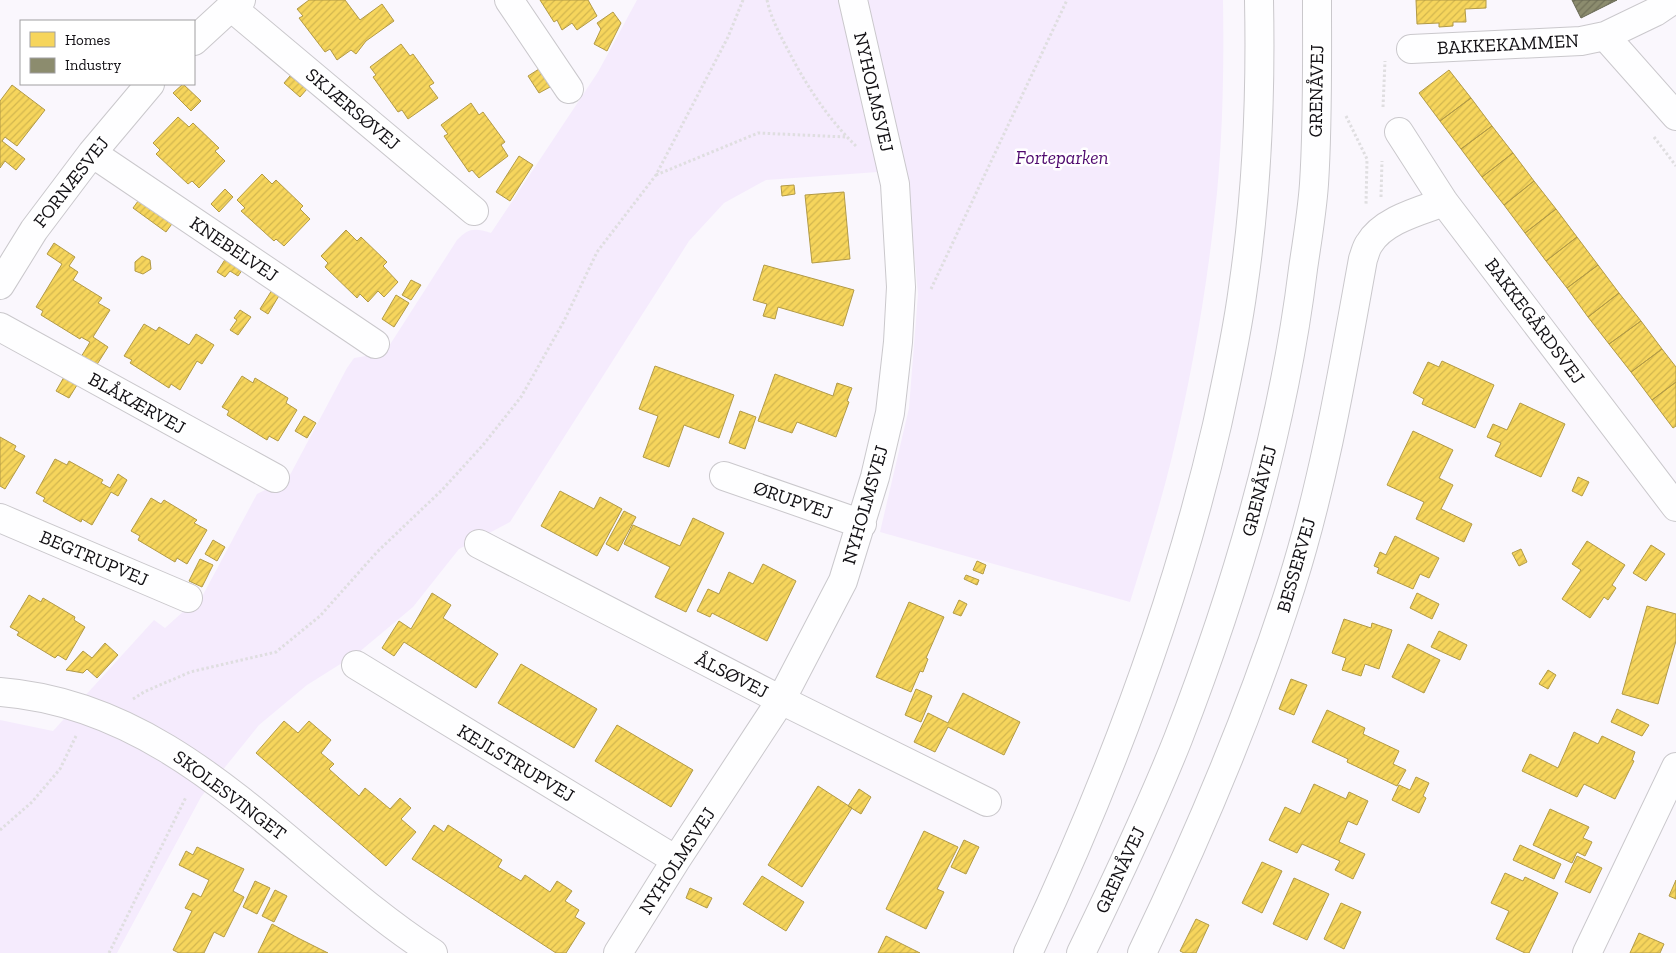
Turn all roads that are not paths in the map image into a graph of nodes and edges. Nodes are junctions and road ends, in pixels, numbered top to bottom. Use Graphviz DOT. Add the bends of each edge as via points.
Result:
graph roads {
  1 [pos="509,0"];
  2 [pos="853,0"];
  3 [pos="1260,0"];
  4 [pos="1316,0"];
  5 [pos="1673,0"];
  6 [pos="236,3"];
  7 [pos="1605,36"];
  8 [pos="195,40"];
  9 [pos="1411,49"];
  10 [pos="149,85"];
  11 [pos="570,89"];
  12 [pos="1676,116"];
  13 [pos="1400,132"];
  14 [pos="92,153"];
  15 [pos="1444,202"];
  16 [pos="474,211"];
  17 [pos="0,284"];
  18 [pos="0,327"];
  19 [pos="375,344"];
  20 [pos="724,476"];
  21 [pos="275,478"];
  22 [pos="1676,506"];
  23 [pos="0,518"];
  24 [pos="862,524"];
  25 [pos="479,544"];
  26 [pos="188,598"];
  27 [pos="356,665"];
  28 [pos="0,692"];
  29 [pos="781,700"];
  30 [pos="1676,767"];
  31 [pos="988,802"];
  32 [pos="676,860"];
  33 [pos="433,953"];
  34 [pos="618,953"];
  35 [pos="1028,953"];
  36 [pos="1081,953"];
  37 [pos="1142,953"];
  38 [pos="1587,953"];
  1 -- 11 [label="street"];
  2 -- 24 [label="street, NYHOLMSVEJ" via="895,184 901,288 890,413"];
  3 -- 35 [label="street" via="1259,115 1243,288 1208,465 1186,548 1126,722"];
  4 -- 36 [label="street, GRENÅVEJ" via="1314,185 1300,296 1264,478 1239,568 1177,742"];
  5 -- 7 [label="street, BAKKEKAMMEN"];
  6 -- 8 [label="street"];
  6 -- 16 [label="street, SKJÆRSØVEJ"];
  7 -- 9 [label="street, BAKKEKAMMEN" via="1581,41"];
  7 -- 12 [label="street, BAKKEKAMMEN"];
  10 -- 14 [label="street, FORNÆSVEJ"];
  13 -- 15 [label="street, BAKKEGÅRDSVEJ"];
  14 -- 17 [label="street, FORNÆSVEJ" via="34,230"];
  14 -- 19 [label="street, KNEBELVEJ"];
  15 -- 22 [label="street, BAKKEGÅRDSVEJ"];
  15 -- 37 [label="street, BESSERVEJ" via="1400,218 1369,243 1363,259 1336,411 1289,594 1229,759"];
  18 -- 21 [label="street, BLÅKÆRVEJ"];
  20 -- 24 [label="street, ØRUPVEJ"];
  23 -- 26 [label="street, BEGTRUPVEJ"];
  24 -- 29 [label="street, NYHOLMSVEJ" via="843,581"];
  25 -- 29 [label="street, ÅLSØVEJ"];
  27 -- 32 [label="street, KEJLSTRUPVEJ"];
  28 -- 33 [label="street, SKOLESVINGET" via="71,706 150,737 200,768 402,933"];
  29 -- 31 [label="street, ÅLSØVEJ"];
  29 -- 32 [label="street, NYHOLMSVEJ"];
  30 -- 38 [label="street"];
  32 -- 34 [label="street, NYHOLMSVEJ"];
}
